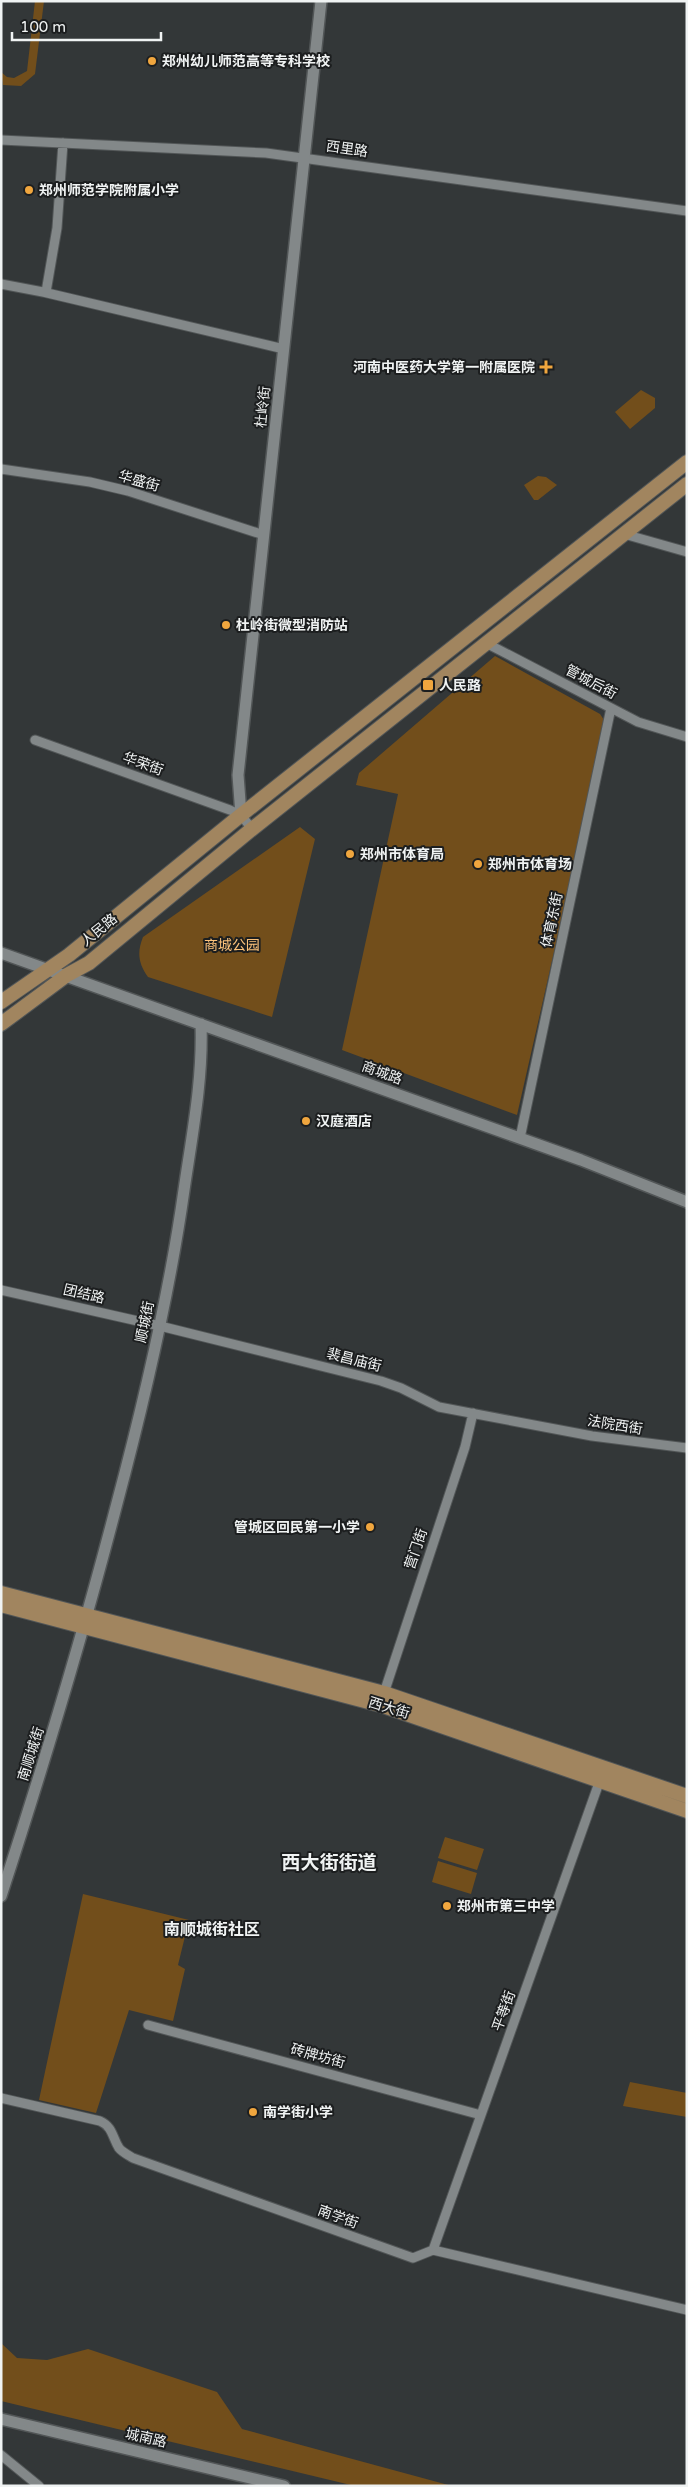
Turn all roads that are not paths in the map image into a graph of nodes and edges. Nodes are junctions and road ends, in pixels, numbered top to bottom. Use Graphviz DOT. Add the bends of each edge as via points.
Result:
graph roads {
  1 [pos="321,1"];
  2 [pos="1,140"];
  3 [pos="63,143"];
  4 [pos="305,157"];
  5 [pos="687,211"];
  6 [pos="1,284"];
  7 [pos="46,292"];
  8 [pos="284,348"];
  9 [pos="687,462"];
  10 [pos="1,469"];
  11 [pos="687,484"];
  12 [pos="264,534"];
  13 [pos="624,534"];
  14 [pos="687,552"];
  15 [pos="486,643"];
  16 [pos="611,708"];
  17 [pos="687,737"];
  18 [pos="35,740"];
  19 [pos="241,815"];
  20 [pos="252,828"];
  21 [pos="1,953"];
  22 [pos="47,969"];
  23 [pos="67,976"];
  24 [pos="1,1002"];
  25 [pos="1,1024"];
  26 [pos="201,1024"];
  27 [pos="520,1138"];
  28 [pos="687,1202"];
  29 [pos="1,1290"];
  30 [pos="160,1326"];
  31 [pos="473,1414"];
  32 [pos="539,1426"];
  33 [pos="687,1448"];
  34 [pos="1,1588"];
  35 [pos="1,1593"];
  36 [pos="1,1605"];
  37 [pos="1,1610"];
  38 [pos="86,1620"];
  39 [pos="384,1693"];
  40 [pos="600,1780"];
  41 [pos="687,1796"];
  42 [pos="687,1811"];
  43 [pos="1,1896"];
  44 [pos="148,2025"];
  45 [pos="1,2098"];
  46 [pos="481,2114"];
  47 [pos="433,2250"];
  48 [pos="687,2310"];
  49 [pos="1,2419"];
  50 [pos="1,2454"];
  51 [pos="39,2486"];
  52 [pos="284,2486"];
  1 -- 4 [label="street, 杜岭街"];
  2 -- 3 [label="street, 西里路"];
  3 -- 4 [label="street, 西里路" via="231,150"];
  3 -- 7 [label="street" via="57,228"];
  4 -- 5 [label="street, 西里路"];
  4 -- 8 [label="street, 杜岭街"];
  6 -- 7 [label="street"];
  7 -- 8 [label="street"];
  8 -- 12 [label="street, 杜岭街"];
  9 -- 19 [label="main road, 人民路"];
  10 -- 12 [label="street, 华盛街" via="128,491"];
  11 -- 13 [label="main road, 人民路"];
  12 -- 19 [label="street, 杜岭街" via="238,774"];
  13 -- 14 [label="street"];
  13 -- 15 [label="main road, 人民路"];
  15 -- 16 [label="street, 管城后街"];
  15 -- 20 [label="main road, 人民路"];
  16 -- 17 [label="street, 管城后街" via="638,722"];
  16 -- 27 [label="street, 体育东街"];
  18 -- 19 [label="street, 华荣街"];
  19 -- 20 [label="street"];
  19 -- 22 [label="main road, 人民路" via="69,955"];
  20 -- 23 [label="main road, 人民路" via="89,963"];
  21 -- 22 [label="street, 商城路"];
  22 -- 23 [label="street, 商城路"];
  22 -- 24 [label="main road, 人民路"];
  23 -- 25 [label="main road, 人民路"];
  23 -- 26 [label="street, 商城路"];
  26 -- 27 [label="street, 商城路"];
  26 -- 30 [label="street, 顺城街" via="199,1091"];
  27 -- 28 [label="street, 商城路"];
  29 -- 30 [label="street, 团结路"];
  30 -- 31 [label="street, 裴昌庙街" via="381,1381 439,1407"];
  30 -- 38 [label="street, 顺城街"];
  31 -- 32 [label="street, 裴昌庙街"];
  31 -- 39 [label="street, 营门街"];
  32 -- 33 [label="street, 法院西街"];
  34 -- 38 [label="street, 西大街" via="68,1605"];
  35 -- 38 [label="main road, 西大街"];
  36 -- 38 [label="main road, 西大街"];
  37 -- 38 [label="street, 西大街" via="64,1626"];
  38 -- 39 [label="main road, 西大街"];
  38 -- 40 [label="main road, 西大街" via="380,1705"];
  38 -- 43 [label="street, 南顺城街"];
  39 -- 41 [label="main road, 西大街"];
  40 -- 42 [label="main road, 西大街"];
  40 -- 46 [label="street, 平等街"];
  44 -- 46 [label="street, 砖牌坊街"];
  45 -- 47 [label="street, 南学街" via="100,2121 113,2132 120,2150 133,2158 382,2248 413,2258"];
  46 -- 47 [label="street, 平等街"];
  47 -- 48 [label="street, 南学街"];
  49 -- 52 [label="street, 城南路"];
  50 -- 51 [label="street"];
}
